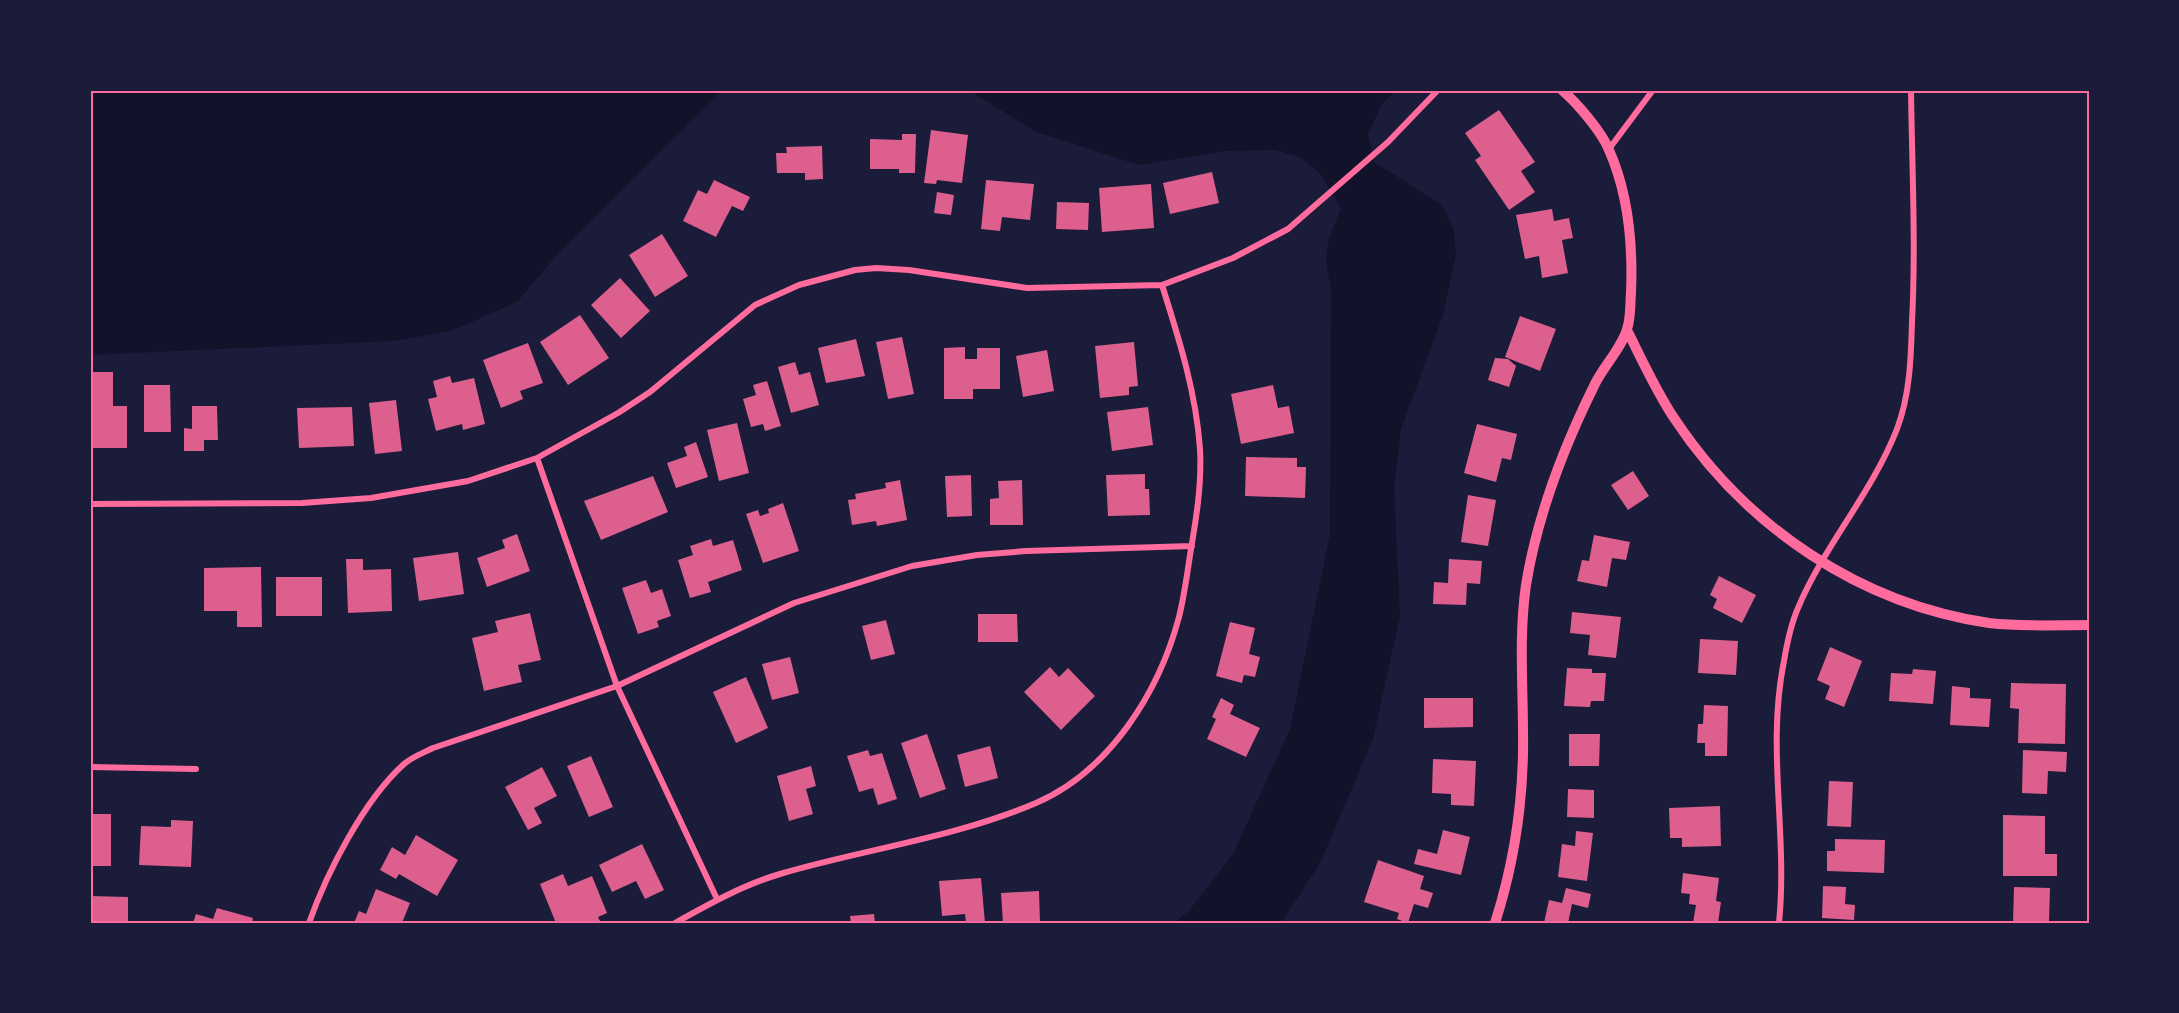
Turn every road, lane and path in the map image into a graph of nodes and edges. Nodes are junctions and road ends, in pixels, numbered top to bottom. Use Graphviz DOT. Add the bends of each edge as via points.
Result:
graph roads {
  1 [pos="1438,90"];
  2 [pos="1562,90"];
  3 [pos="1653,90"];
  4 [pos="1911,90"];
  5 [pos="1609,149"];
  6 [pos="1162,285"];
  7 [pos="1627,330"];
  8 [pos="537,458"];
  9 [pos="90,504"];
  10 [pos="1192,546"];
  11 [pos="1823,563"];
  12 [pos="2089,626"];
  13 [pos="616,686"];
  14 [pos="90,767"];
  15 [pos="196,770"];
  16 [pos="717,899"];
  17 [pos="309,923"];
  18 [pos="675,923"];
  19 [pos="1495,923"];
  20 [pos="1779,923"];
  1 -- 6 [label="street" via="1319,205 1264,244"];
  2 -- 5 [label="street"];
  3 -- 5 [label="street"];
  4 -- 11 [label="street" via="1914,278 1906,394 1898,428 1880,466"];
  5 -- 7 [label="street" via="1632,242"];
  6 -- 8 [label="street" via="1027,288 876,268 816,279 755,305 650,392"];
  6 -- 10 [label="street" via="1193,388 1199,437 1201,469"];
  7 -- 11 [label="street" via="1673,418 1725,485 1772,528"];
  7 -- 19 [label="street" via="1600,373 1568,443 1532,558 1522,648 1523,756 1519,807"];
  8 -- 9 [label="street" via="468,481 371,498 302,503"];
  8 -- 13 [label="street"];
  10 -- 13 [label="street" via="1026,551 912,566 794,603"];
  10 -- 16 [label="street" via="1179,616 1137,714 1090,769 1072,783 1039,802 956,831 781,874"];
  11 -- 12 [label="street" via="1888,596 1958,617 2022,626"];
  11 -- 20 [label="street" via="1797,610 1777,701 1775,765 1783,865"];
  13 -- 16 [label="street"];
  13 -- 17 [label="street" via="459,738 405,763 370,805 350,837"];
  14 -- 15 [label="street"];
  16 -- 18 [label="street"];
}
